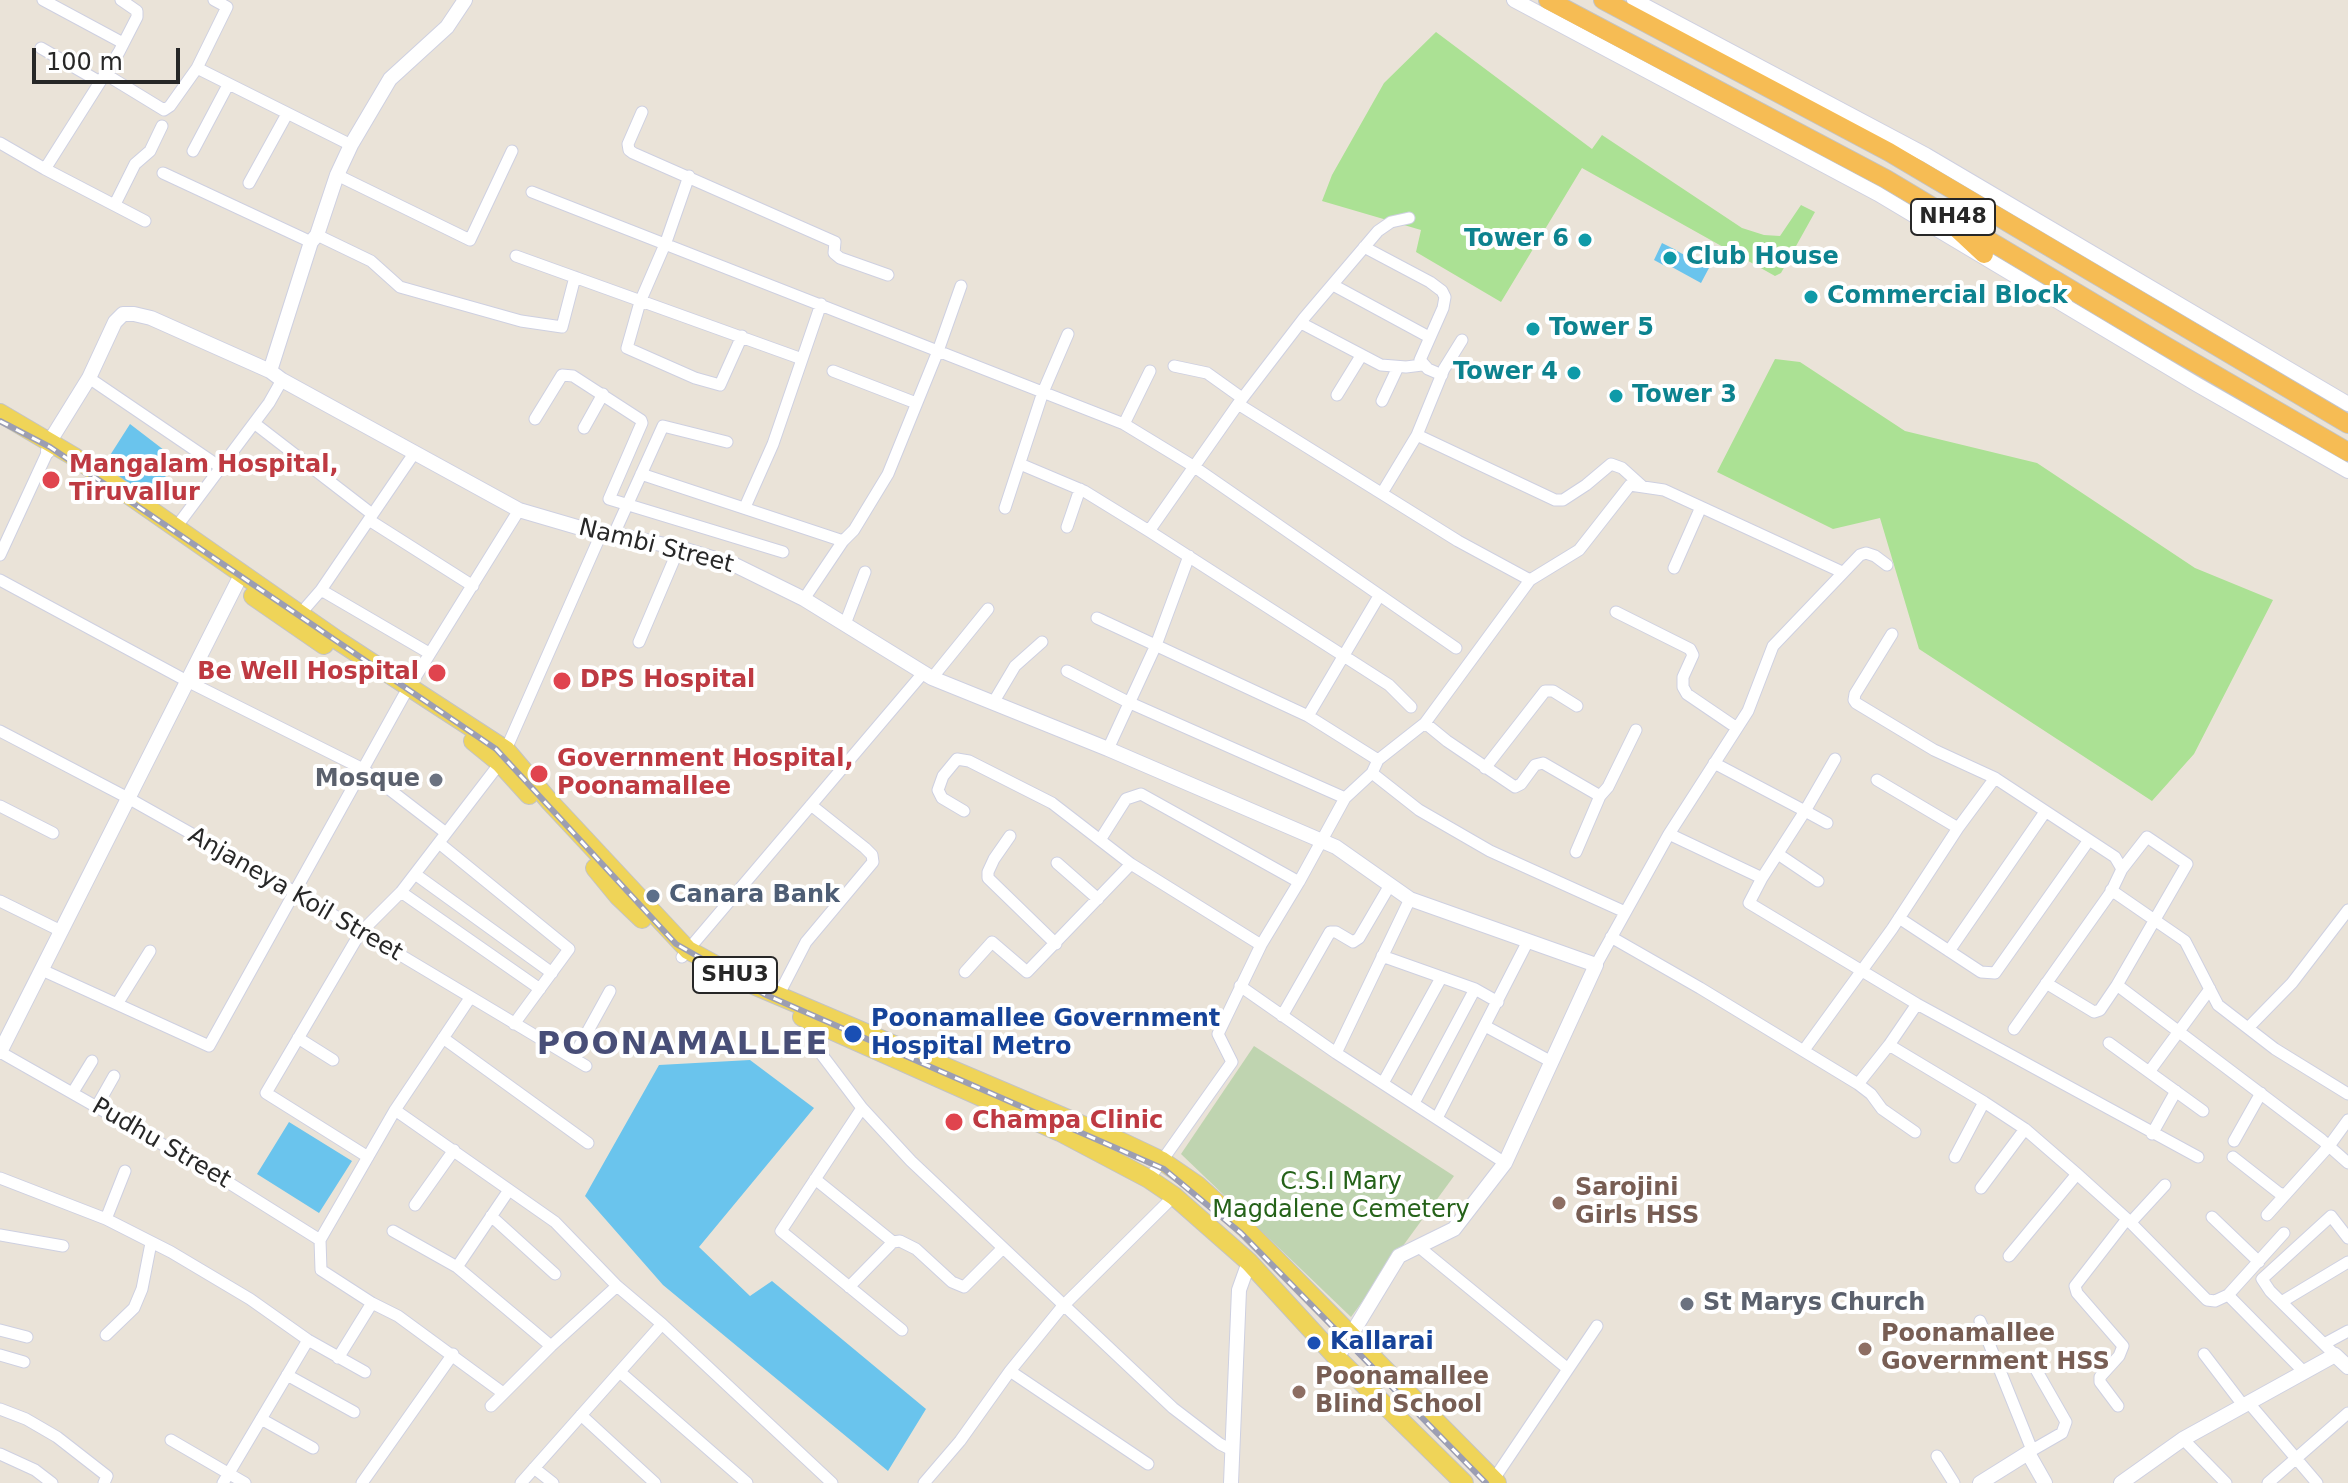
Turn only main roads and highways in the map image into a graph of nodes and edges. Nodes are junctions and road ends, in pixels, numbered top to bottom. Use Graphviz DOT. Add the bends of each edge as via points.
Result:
graph roads {
  1 [pos="1548,0"];
  2 [pos="1603,0"];
  3 [pos="1733,51"];
  4 [pos="1807,107"];
  5 [pos="1919,197"];
  6 [pos="1984,254"];
  7 [pos="0,413"];
  8 [pos="2348,424"];
  9 [pos="0,428"];
  10 [pos="49,446"];
  11 [pos="2348,452"];
  12 [pos="239,579"];
  13 [pos="407,692"];
  14 [pos="685,954"];
  15 [pos="810,1014"];
  16 [pos="1496,1481"];
  17 [pos="1464,1483"];
  1 -- 5 [label="highway, NH48"];
  2 -- 4 [label="highway, NH48"];
  3 -- 4 [label="highway"];
  4 -- 8 [label="highway, NH48"];
  5 -- 6 [label="highway"];
  5 -- 11 [label="highway, NH48"];
  7 -- 10 [label="main road, SHU3"];
  9 -- 10 [label="main road, SHU3"];
  10 -- 12 [label="main road, SHU3"];
  10 -- 12 [label="main road, SHU3" via="177,526"];
  12 -- 13 [label="main road, SHU3"];
  12 -- 13 [label="main road, SHU3" via="301,613"];
  13 -- 14 [label="main road, SHU3" via="503,756"];
  14 -- 15 [label="main road, SHU3"];
  14 -- 15 [label="main road, SHU3" via="740,991"];
  15 -- 16 [label="main road, SHU3" via="1162,1161 1245,1228"];
  15 -- 17 [label="main road, SHU3" via="1060,1132 1174,1196 1249,1262"];
}
